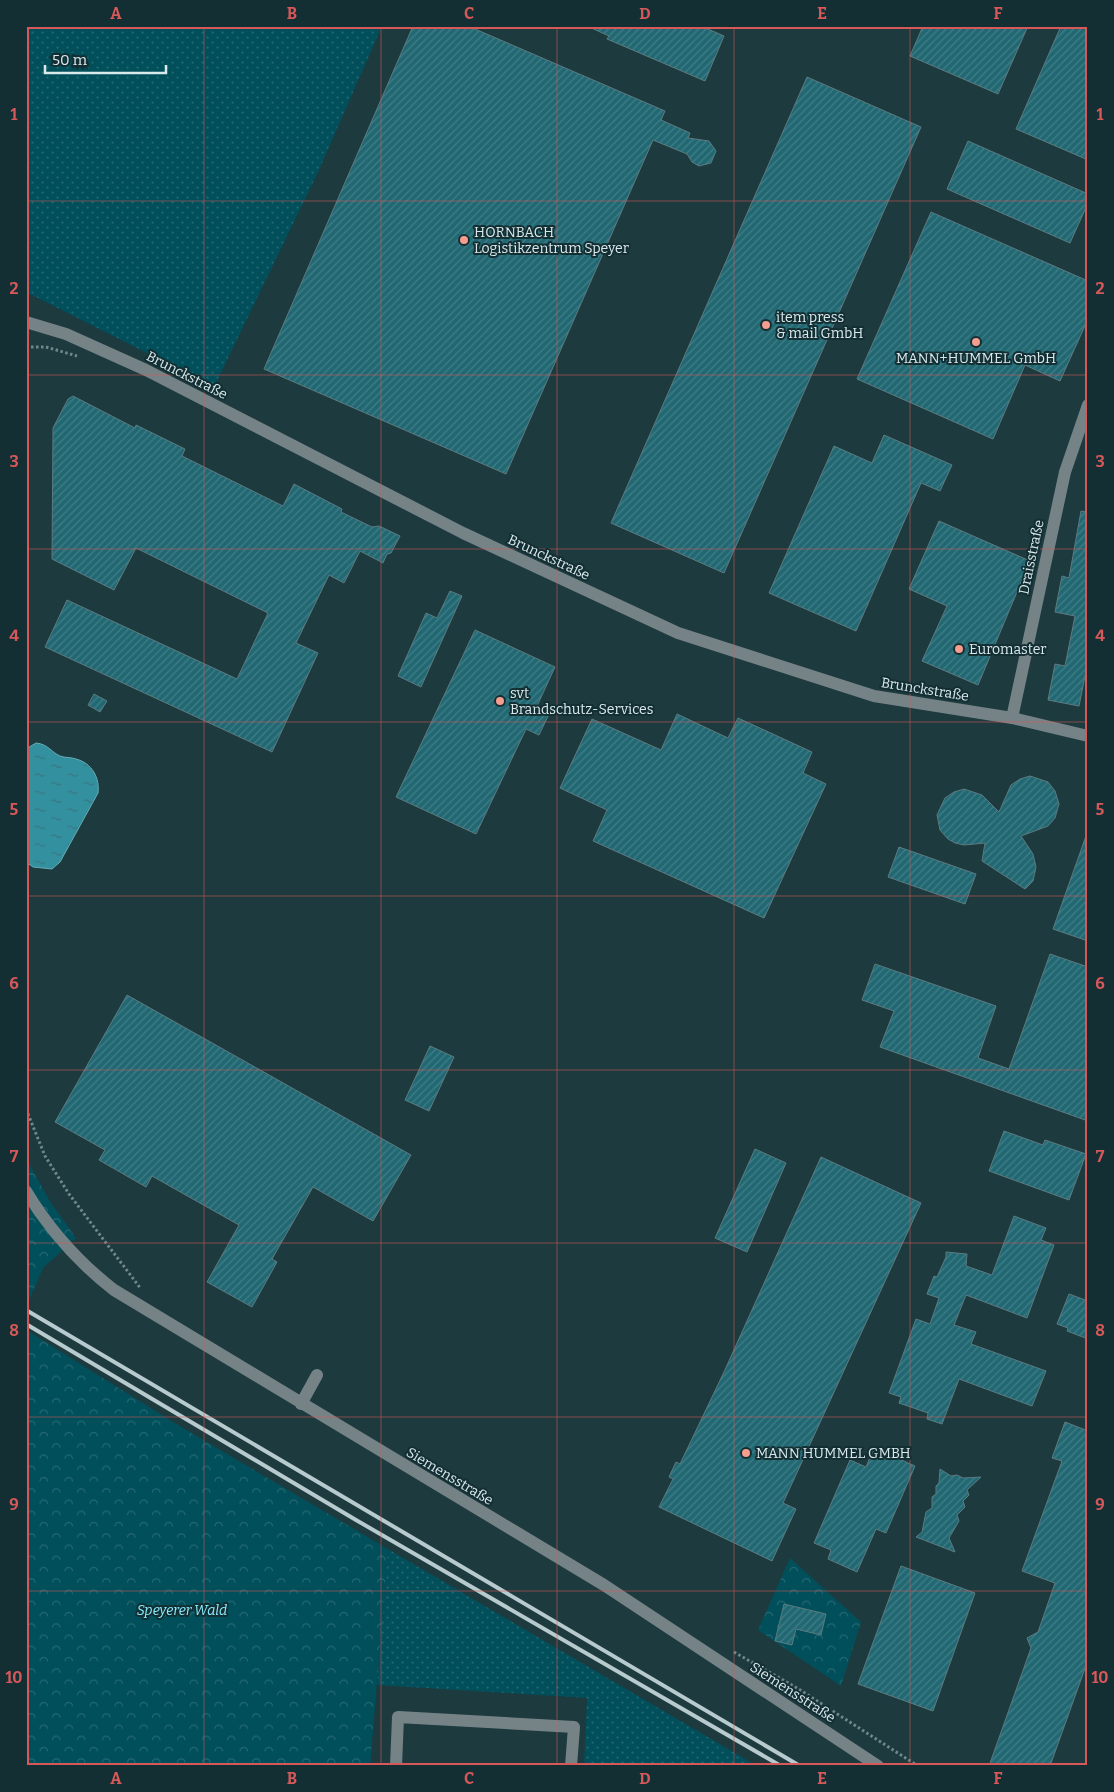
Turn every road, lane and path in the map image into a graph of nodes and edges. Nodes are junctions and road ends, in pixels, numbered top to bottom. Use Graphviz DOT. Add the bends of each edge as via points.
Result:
graph roads {
  1 [pos="26,322"];
  2 [pos="1088,405"];
  3 [pos="1012,718"];
  4 [pos="1088,736"];
  5 [pos="26,1108"];
  6 [pos="26,1191"];
  7 [pos="145,1296"];
  8 [pos="317,1375"];
  9 [pos="301,1404"];
  10 [pos="396,1766"];
  11 [pos="571,1766"];
  12 [pos="878,1766"];
  1 -- 3 [label="street, Brunckstraße" via="66,334 146,370 463,533 678,634 874,696"];
  2 -- 3 [label="street, Draisstraße" via="1065,472"];
  3 -- 4 [label="street, Brunckstraße"];
  5 -- 7 [label="path" via="45,1156 69,1194"];
  6 -- 9 [label="street, Siemensstraße" via="64,1245 114,1290"];
  8 -- 9 [label="street"];
  9 -- 12 [label="street, Siemensstraße" via="604,1585"];
  10 -- 11 [label="street" via="398,1717 574,1727"];
}
